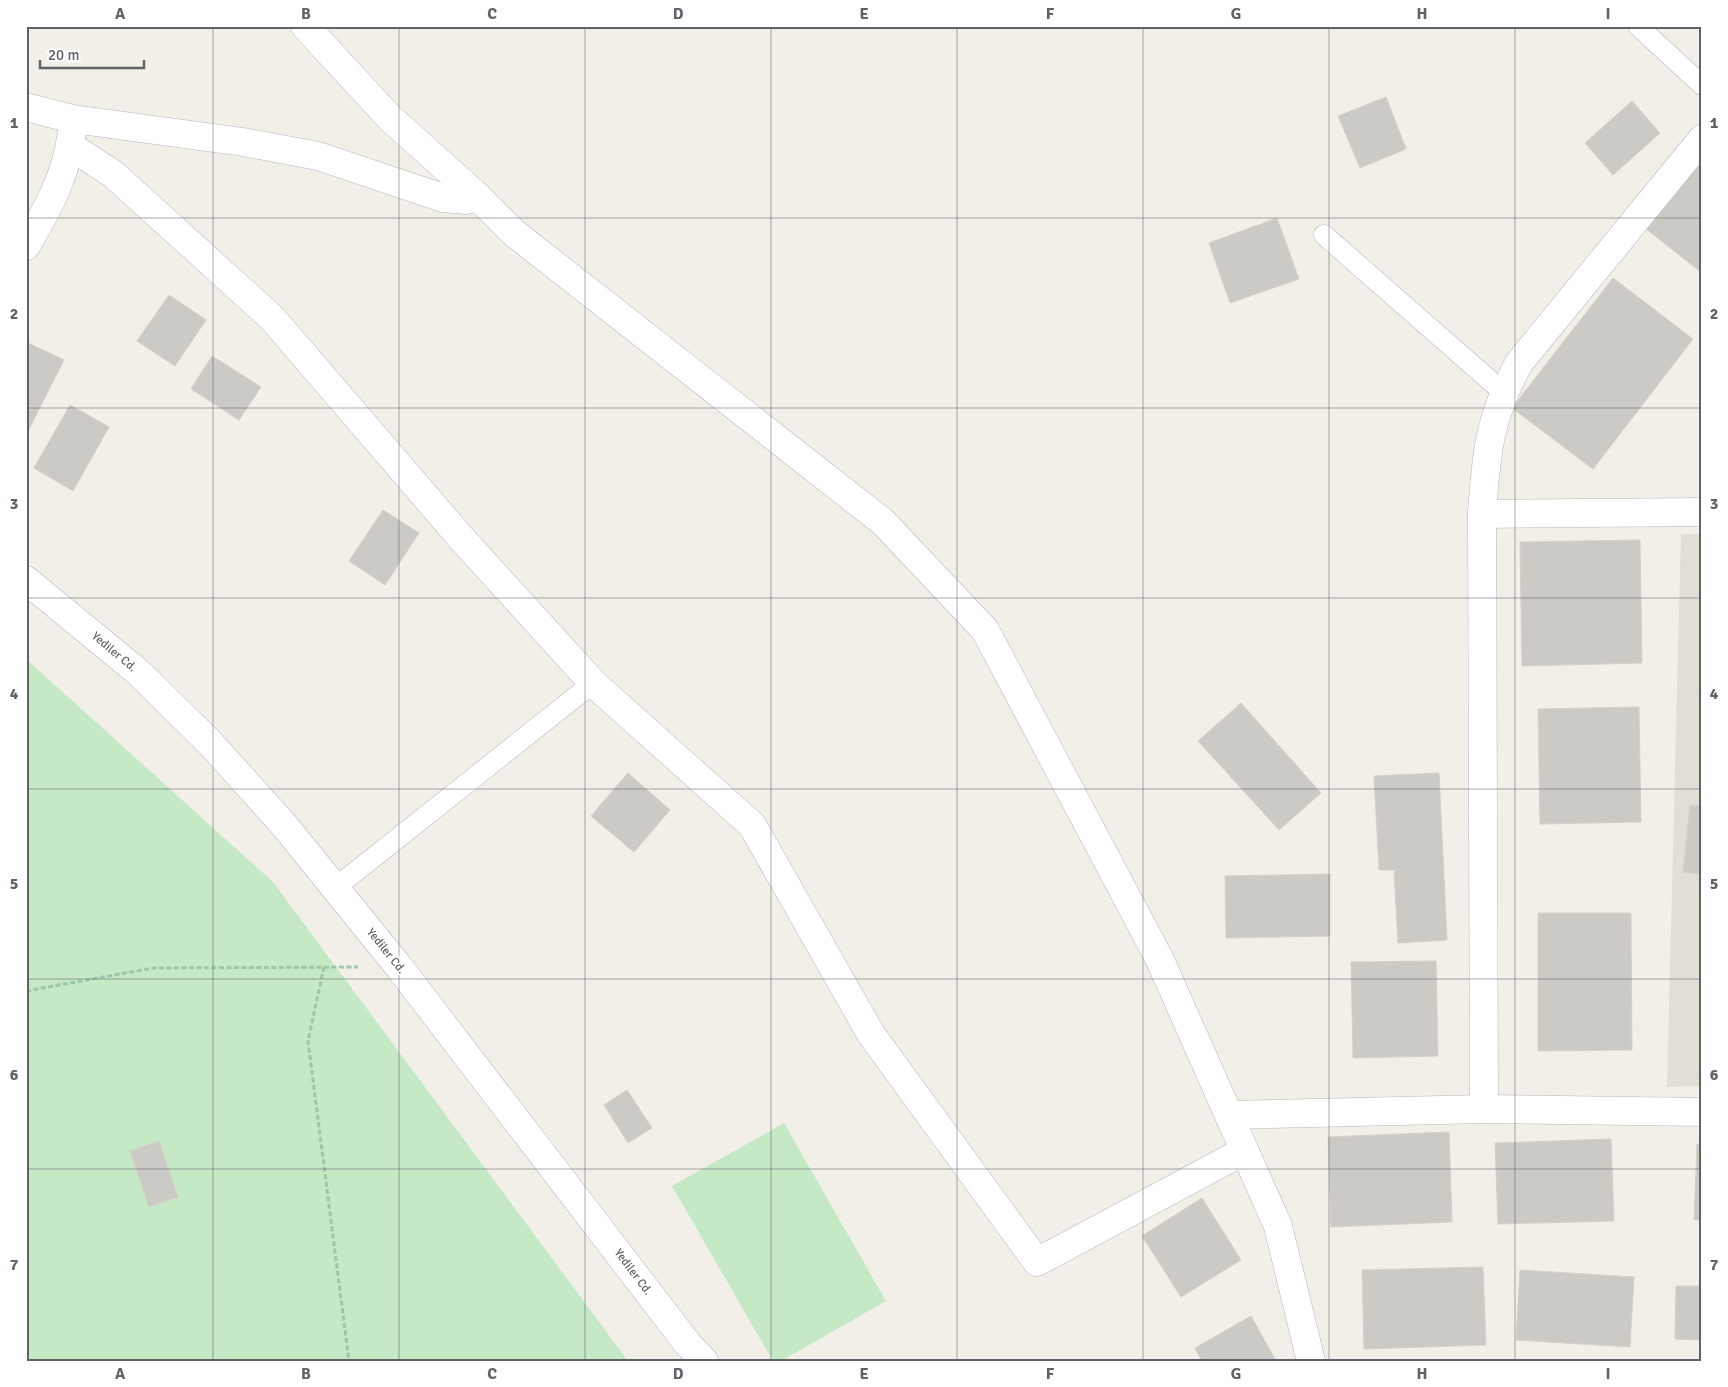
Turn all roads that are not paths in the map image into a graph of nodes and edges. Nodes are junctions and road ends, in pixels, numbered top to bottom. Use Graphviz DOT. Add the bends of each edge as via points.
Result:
graph roads {
  1 [pos="305,26"];
  2 [pos="1638,26"];
  3 [pos="1702,85"];
  4 [pos="26,107"];
  5 [pos="73,119"];
  6 [pos="1702,139"];
  7 [pos="70,146"];
  8 [pos="477,196"];
  9 [pos="1324,235"];
  10 [pos="26,246"];
  11 [pos="1503,392"];
  12 [pos="1702,512"];
  13 [pos="1482,514"];
  14 [pos="26,580"];
  15 [pos="593,683"];
  16 [pos="335,888"];
  17 [pos="1484,1109"];
  18 [pos="1702,1112"];
  19 [pos="1229,1115"];
  20 [pos="1244,1150"];
  21 [pos="704,1361"];
  22 [pos="1311,1361"];
  1 -- 8 [label="street" via="390,118"];
  2 -- 3 [label="lane"];
  4 -- 5 [label="street"];
  5 -- 7 [label="street"];
  5 -- 8 [label="street" via="243,142 318,156 443,198 466,200"];
  6 -- 11 [label="street" via="1519,363"];
  7 -- 10 [label="street" via="55,196"];
  7 -- 15 [label="street" via="113,174 272,318 462,539"];
  8 -- 19 [label="street" via="514,233 883,522 985,630 1160,960"];
  9 -- 11 [label="lane"];
  11 -- 13 [label="street" via="1492,426"];
  12 -- 13 [label="street"];
  13 -- 17 [label="street"];
  14 -- 16 [label="street, Yediler Cd." via="138,672 211,744"];
  15 -- 16 [label="lane"];
  15 -- 20 [label="street" via="752,824 871,1034 1037,1262"];
  16 -- 21 [label="street, Yediler Cd."];
  17 -- 18 [label="street"];
  17 -- 19 [label="street"];
  19 -- 20 [label="street"];
  20 -- 22 [label="street" via="1278,1226"];
}
